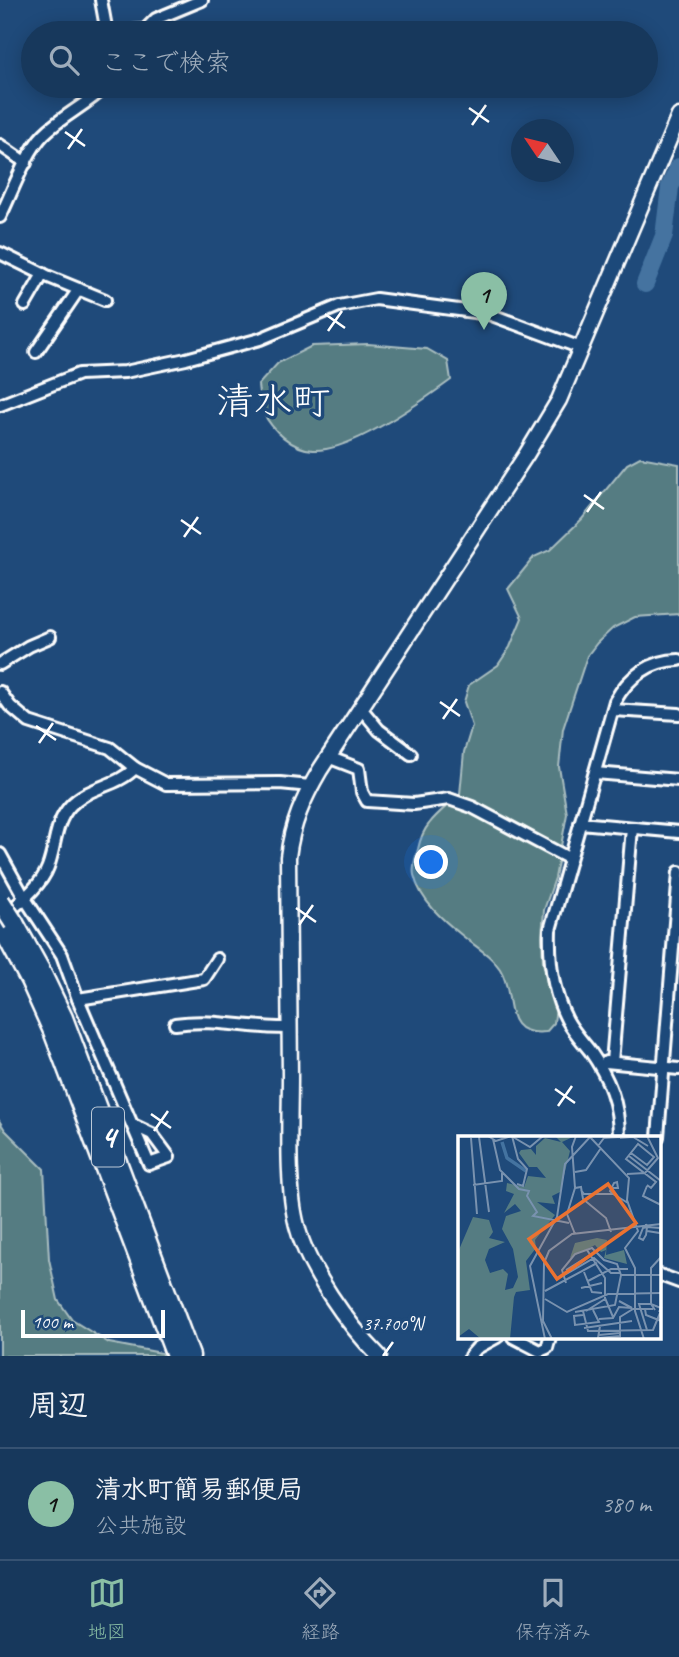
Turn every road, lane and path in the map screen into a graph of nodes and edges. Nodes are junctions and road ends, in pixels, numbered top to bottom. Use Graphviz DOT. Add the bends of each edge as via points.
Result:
graph roads {
  1 [pos="101,0"];
  2 [pos="202,0"];
  3 [pos="105,21"];
  4 [pos="154,21"];
  5 [pos="94,98"];
  6 [pos="679,116"];
  7 [pos="0,145"];
  8 [pos="26,163"];
  9 [pos="0,217"];
  10 [pos="0,253"];
  11 [pos="43,274"];
  12 [pos="79,289"];
  13 [pos="105,300"];
  14 [pos="25,305"];
  15 [pos="581,348"];
  16 [pos="36,352"];
  17 [pos="0,405"];
  18 [pos="50,638"];
  19 [pos="679,660"];
  20 [pos="0,664"];
  21 [pos="0,692"];
  22 [pos="360,707"];
  23 [pos="613,710"];
  24 [pos="679,714"];
  25 [pos="411,754"];
  26 [pos="328,757"];
  27 [pos="135,768"];
  28 [pos="595,774"];
  29 [pos="679,780"];
  30 [pos="310,786"];
  31 [pos="580,823"];
  32 [pos="632,828"];
  33 [pos="679,832"];
  34 [pos="0,854"];
  35 [pos="570,859"];
  36 [pos="679,872"];
  37 [pos="24,897"];
  38 [pos="0,901"];
  39 [pos="5,924"];
  40 [pos="217,959"];
  41 [pos="78,999"];
  42 [pos="175,1024"];
  43 [pos="290,1028"];
  44 [pos="596,1061"];
  45 [pos="612,1062"];
  46 [pos="664,1067"];
  47 [pos="679,1069"];
  48 [pos="134,1125"];
  49 [pos="619,1136"];
  50 [pos="658,1136"];
  51 [pos="662,1276"];
  52 [pos="679,1282"];
  53 [pos="494,1338"];
  54 [pos="515,1338"];
  55 [pos="550,1338"];
  56 [pos="176,1356"];
  57 [pos="190,1356"];
  58 [pos="379,1356"];
  59 [pos="470,1356"];
  1 -- 3 [label="street"];
  2 -- 4 [label="street"];
  5 -- 8 [label="street" via="47,131"];
  6 -- 15 [label="street"];
  7 -- 8 [label="street"];
  8 -- 9 [label="street"];
  10 -- 11 [label="street"];
  11 -- 12 [label="street"];
  11 -- 14 [label="street"];
  12 -- 13 [label="street"];
  12 -- 16 [label="street"];
  15 -- 17 [label="street" via="489,314 376,299 339,306 260,339 186,359 125,372 79,374"];
  15 -- 22 [label="street" via="559,400 526,455"];
  18 -- 20 [label="street"];
  19 -- 23 [label="street" via="655,663 643,670 619,694"];
  21 -- 27 [label="street" via="29,722 110,748"];
  22 -- 25 [label="street" via="379,730"];
  22 -- 26 [label="street"];
  23 -- 24 [label="street"];
  23 -- 28 [label="street"];
  26 -- 30 [label="street"];
  26 -- 35 [label="street" via="359,769 367,801 414,804 449,799"];
  27 -- 30 [label="street" via="173,785"];
  27 -- 37 [label="street" via="87,791 68,807 55,832 47,869"];
  28 -- 29 [label="street"];
  28 -- 31 [label="street"];
  30 -- 43 [label="street" via="295,818 288,857"];
  31 -- 32 [label="street"];
  31 -- 35 [label="street"];
  32 -- 33 [label="street"];
  32 -- 45 [label="street"];
  34 -- 37 [label="street"];
  35 -- 44 [label="street" via="550,930 550,965 568,1021"];
  36 -- 46 [label="street"];
  37 -- 39 [label="street"];
  37 -- 41 [label="street" via="62,955"];
  38 -- 39 [label="highway, 4, bridge"];
  39 -- 56 [label="highway, 4" via="53,1031"];
  39 -- 57 [label="highway, 4" via="39,968 63,1018"];
  40 -- 41 [label="street" via="204,979"];
  41 -- 48 [label="street"];
  42 -- 43 [label="street" via="211,1021"];
  43 -- 58 [label="street" via="290,1143 296,1224 339,1309"];
  44 -- 45 [label="street"];
  44 -- 49 [label="street" via="614,1094"];
  45 -- 46 [label="street"];
  46 -- 47 [label="street"];
  46 -- 50 [label="street"];
  51 -- 52 [label="street"];
  53 -- 59 [label="street"];
  54 -- 55 [label="street" via="540,1351 547,1348"];
}
